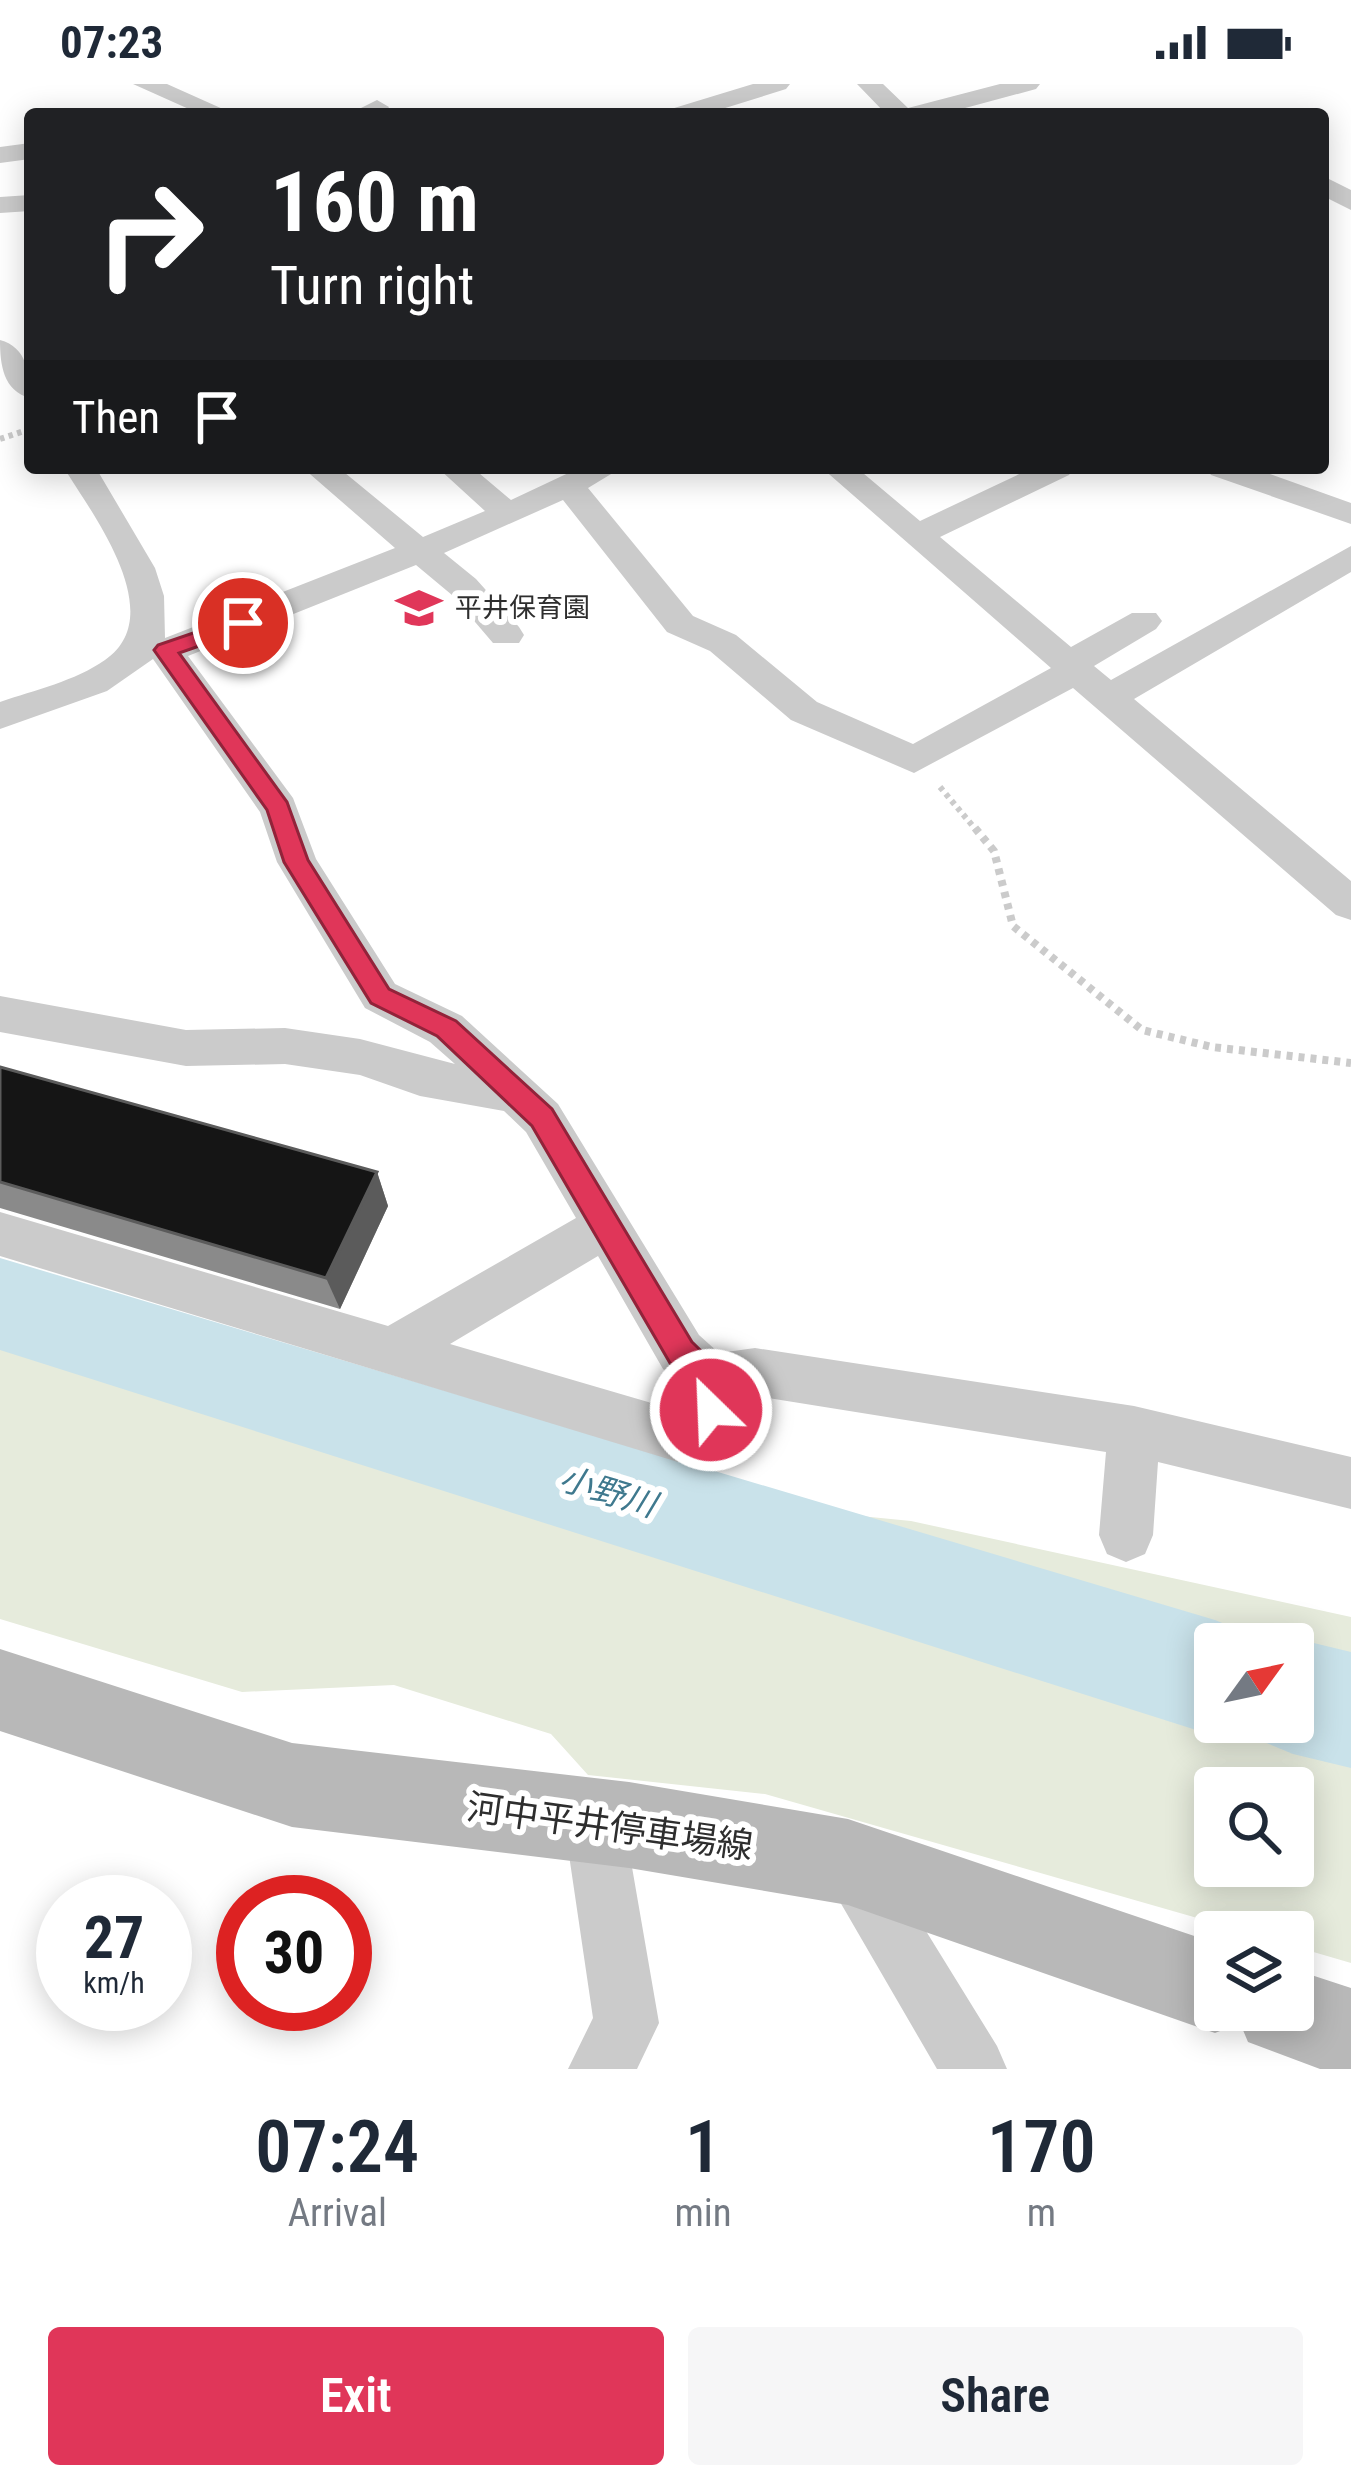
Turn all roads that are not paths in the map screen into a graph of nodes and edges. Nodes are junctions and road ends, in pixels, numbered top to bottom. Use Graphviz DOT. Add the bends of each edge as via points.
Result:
graph roads {
  1 [pos="189,84"];
  2 [pos="778,84"];
  3 [pos="870,84"];
  4 [pos="1028,84"];
  5 [pos="135,88"];
  6 [pos="719,90"];
  7 [pos="202,108"];
  8 [pos="690,108"];
  9 [pos="894,108"];
  10 [pos="938,108"];
  11 [pos="1329,192"];
  12 [pos="1349,219"];
  13 [pos="0,349"];
  14 [pos="24,381"];
  15 [pos="84,474"];
  16 [pos="326,474"];
  17 [pos="461,474"];
  18 [pos="591,474"];
  19 [pos="845,474"];
  20 [pos="1045,474"];
  21 [pos="1239,474"];
  22 [pos="568,485"];
  23 [pos="508,514"];
  24 [pos="1351,514"];
  25 [pos="917,535"];
  26 [pos="418,551"];
  27 [pos="1351,556"];
  28 [pos="1144,621"];
  29 [pos="506,634"];
  30 [pos="155,648"];
  31 [pos="1072,667"];
  32 [pos="1108,698"];
  33 [pos="0,716"];
  34 [pos="1351,904"];
  35 [pos="0,1014"];
  36 [pos="515,1094"];
  37 [pos="606,1226"];
  38 [pos="0,1234"];
  39 [pos="392,1351"];
  40 [pos="710,1379"];
  41 [pos="1133,1431"];
  42 [pos="1351,1483"];
  43 [pos="1126,1534"];
  44 [pos="0,1690"];
  45 [pos="594,1821"];
  46 [pos="848,1862"];
  47 [pos="1194,1981"];
  48 [pos="1314,2022"];
  49 [pos="1351,2035"];
  50 [pos="601,2069"];
  51 [pos="974,2069"];
  1 -- 5 [label="street"];
  2 -- 6 [label="street"];
  3 -- 9 [label="street"];
  4 -- 10 [label="street"];
  5 -- 7 [label="street"];
  6 -- 8 [label="street"];
  11 -- 12 [label="street"];
  13 -- 14 [label="street"];
  15 -- 30 [label="street" via="144,585"];
  16 -- 26 [label="street"];
  17 -- 23 [label="street"];
  18 -- 22 [label="street"];
  19 -- 25 [label="street"];
  20 -- 25 [label="street"];
  21 -- 24 [label="street"];
  22 -- 23 [label="street"];
  22 -- 31 [label="street" via="680,624 745,658 804,711 914,760"];
  23 -- 26 [label="street"];
  25 -- 31 [label="street"];
  26 -- 29 [label="street"];
  26 -- 30 [label="street" via="200,641"];
  27 -- 32 [label="street"];
  28 -- 31 [label="street"];
  30 -- 33 [label="street"];
  30 -- 36 [label="street" via="278,808 297,862 380,996 446,1029"];
  31 -- 32 [label="street"];
  32 -- 34 [label="street"];
  35 -- 36 [label="street" via="186,1048 284,1046 360,1057"];
  36 -- 37 [label="street" via="542,1118"];
  37 -- 39 [label="street"];
  37 -- 40 [label="street" via="681,1352"];
  38 -- 39 [label="street"];
  39 -- 40 [label="street" via="678,1436 711,1410"];
  40 -- 41 [label="street" via="755,1372"];
  41 -- 42 [label="street"];
  41 -- 43 [label="street"];
  44 -- 45 [label="main road, 河中平井停車場線" via="292,1785"];
  45 -- 46 [label="main road, 河中平井停車場線"];
  45 -- 50 [label="street" via="626,2023"];
  46 -- 47 [label="main road, 河中平井停車場線"];
  46 -- 51 [label="street"];
  48 -- 49 [label="main road"];
}
